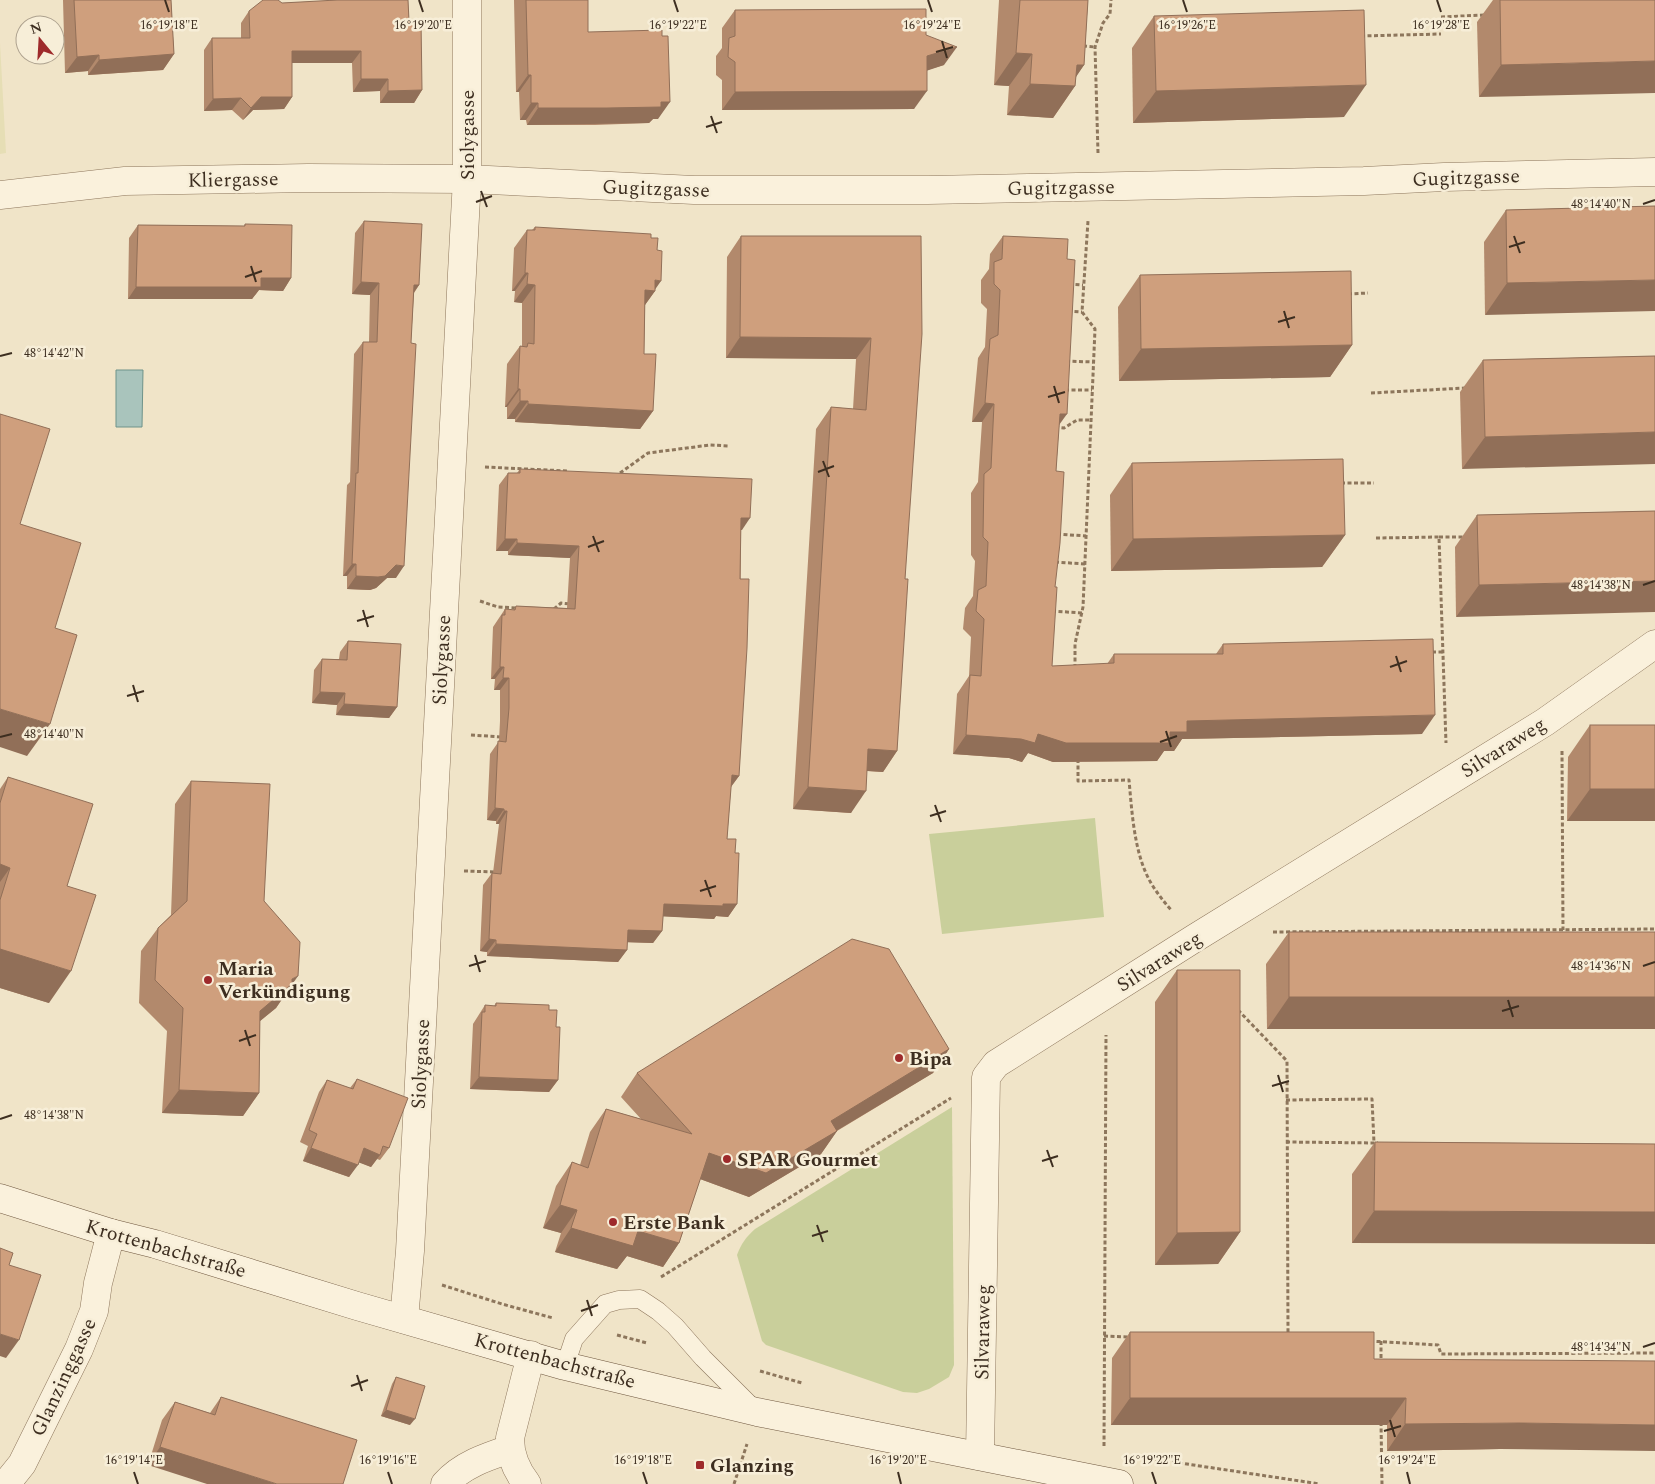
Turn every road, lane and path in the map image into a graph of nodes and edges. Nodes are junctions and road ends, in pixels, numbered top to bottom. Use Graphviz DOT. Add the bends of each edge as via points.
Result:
graph roads {
  1 [pos="468,0"];
  2 [pos="1111,0"];
  3 [pos="1490,15"];
  4 [pos="1441,17"];
  5 [pos="1441,34"];
  6 [pos="1355,36"];
  7 [pos="1080,46"];
  8 [pos="1095,47"];
  9 [pos="1655,172"];
  10 [pos="467,179"];
  11 [pos="1095,186"];
  12 [pos="0,195"];
  13 [pos="1061,284"];
  14 [pos="1084,285"];
  15 [pos="1368,293"];
  16 [pos="1340,294"];
  17 [pos="1060,310"];
  18 [pos="1082,312"];
  19 [pos="1058,361"];
  20 [pos="1093,362"];
  21 [pos="1474,388"];
  22 [pos="1057,390"];
  23 [pos="1092,390"];
  24 [pos="1371,393"];
  25 [pos="1091,420"];
  26 [pos="1054,427"];
  27 [pos="729,446"];
  28 [pos="452,465"];
  29 [pos="574,471"];
  30 [pos="612,473"];
  31 [pos="1335,483"];
  32 [pos="1374,483"];
  33 [pos="1048,534"];
  34 [pos="1086,536"];
  35 [pos="1439,537"];
  36 [pos="1468,537"];
  37 [pos="1376,538"];
  38 [pos="1047,562"];
  39 [pos="1085,564"];
  40 [pos="445,588"];
  41 [pos="579,604"];
  42 [pos="527,608"];
  43 [pos="546,609"];
  44 [pos="1044,610"];
  45 [pos="1082,613"];
  46 [pos="1655,644"];
  47 [pos="1424,652"];
  48 [pos="1443,652"];
  49 [pos="1075,676"];
  50 [pos="437,734"];
  51 [pos="507,737"];
  52 [pos="1572,750"];
  53 [pos="1078,752"];
  54 [pos="1459,776"];
  55 [pos="430,869"];
  56 [pos="499,872"];
  57 [pos="1563,930"];
  58 [pos="1596,930"];
  59 [pos="1655,930"];
  60 [pos="1328,931"];
  61 [pos="1463,931"];
  62 [pos="1271,932"];
  63 [pos="1195,938"];
  64 [pos="1596,938"];
  65 [pos="1328,939"];
  66 [pos="1463,939"];
  67 [pos="1106,995"];
  68 [pos="1233,1004"];
  69 [pos="986,1077"];
  70 [pos="1286,1100"];
  71 [pos="1286,1142"];
  72 [pos="1374,1143"];
  73 [pos="1382,1143"];
  74 [pos="0,1198"];
  75 [pos="112,1233"];
  76 [pos="408,1273"];
  77 [pos="485,1299"];
  78 [pos="640,1299"];
  79 [pos="404,1319"];
  80 [pos="1104,1336"];
  81 [pos="1133,1337"];
  82 [pos="1288,1337"];
  83 [pos="1362,1341"];
  84 [pos="1380,1342"];
  85 [pos="1655,1353"];
  86 [pos="1441,1354"];
  87 [pos="531,1356"];
  88 [pos="1442,1362"];
  89 [pos="565,1366"];
  90 [pos="1381,1370"];
  91 [pos="757,1412"];
  92 [pos="1381,1418"];
  93 [pos="510,1449"];
  94 [pos="980,1456"];
  95 [pos="1111,1483"];
  96 [pos="6,1484"];
  97 [pos="444,1484"];
  98 [pos="527,1484"];
  99 [pos="734,1484"];
  100 [pos="1382,1484"];
  1 -- 10 [label="street, Siolygasse"];
  2 -- 8 [label="path" via="1110,14 1103,23"];
  3 -- 4 [label="path"];
  5 -- 6 [label="path"];
  7 -- 8 [label="path"];
  8 -- 11 [label="path"];
  9 -- 11 [label="street, Gugitzgasse"];
  10 -- 11 [label="street, Gugitzgasse" via="694,190"];
  10 -- 12 [label="street, Kliergasse" via="125,181"];
  10 -- 28 [label="street, Siolygasse"];
  11 -- 14 [label="path"];
  13 -- 14 [label="path"];
  14 -- 18 [label="path"];
  15 -- 16 [label="path"];
  17 -- 18 [label="path"];
  18 -- 20 [label="path" via="1094,329"];
  19 -- 20 [label="path"];
  20 -- 23 [label="path"];
  21 -- 24 [label="path"];
  22 -- 23 [label="path"];
  23 -- 25 [label="path"];
  25 -- 26 [label="path" via="1077,420 1064,428"];
  25 -- 34 [label="path"];
  27 -- 30 [label="path" via="710,445 648,453 622,473"];
  28 -- 29 [label="path"];
  28 -- 40 [label="street, Siolygasse"];
  31 -- 32 [label="path"];
  33 -- 34 [label="path"];
  34 -- 39 [label="path"];
  35 -- 36 [label="path"];
  35 -- 37 [label="path"];
  35 -- 48 [label="path"];
  38 -- 39 [label="path"];
  39 -- 45 [label="path"];
  40 -- 42 [label="path" via="498,607"];
  40 -- 50 [label="street, Siolygasse"];
  41 -- 43 [label="path" via="561,604 555,610"];
  44 -- 45 [label="path"];
  45 -- 49 [label="path" via="1075,644"];
  46 -- 54 [label="street, Silvaraweg" via="1544,722"];
  47 -- 48 [label="path"];
  48 -- 54 [label="path" via="1446,749"];
  50 -- 51 [label="path"];
  50 -- 55 [label="street, Siolygasse"];
  52 -- 57 [label="path" via="1562,750"];
  53 -- 63 [label="path" via="1078,781 1129,780 1134,826 1150,881"];
  54 -- 63 [label="street, Silvaraweg"];
  55 -- 56 [label="path"];
  55 -- 76 [label="street, Siolygasse"];
  57 -- 58 [label="path"];
  57 -- 61 [label="path"];
  58 -- 59 [label="path"];
  58 -- 64 [label="path"];
  60 -- 61 [label="path"];
  60 -- 62 [label="path"];
  60 -- 65 [label="path"];
  61 -- 66 [label="path"];
  63 -- 67 [label="street, Silvaraweg"];
  67 -- 69 [label="street, Silvaraweg" via="996,1064"];
  67 -- 80 [label="path"];
  68 -- 70 [label="path" via="1286,1061"];
  69 -- 78 [label="path" via="670,1270 651,1284"];
  69 -- 94 [label="street, Silvaraweg"];
  70 -- 71 [label="path"];
  70 -- 72 [label="path" via="1372,1099"];
  71 -- 72 [label="path"];
  71 -- 82 [label="path"];
  72 -- 73 [label="path"];
  74 -- 75 [label="street, Krottenbachstraße"];
  75 -- 79 [label="street, Krottenbachstraße"];
  75 -- 96 [label="street, Glanzinggasse" via="94,1311 79,1349 22,1464"];
  76 -- 77 [label="path"];
  76 -- 79 [label="street, Siolygasse"];
  78 -- 89 [label="lane" via="605,1304 574,1339"];
  78 -- 91 [label="lane" via="675,1326"];
  79 -- 87 [label="street, Krottenbachstraße"];
  80 -- 81 [label="path"];
  80 -- 95 [label="path"];
  83 -- 84 [label="path"];
  84 -- 86 [label="path" via="1438,1345"];
  84 -- 90 [label="path"];
  85 -- 86 [label="path"];
  86 -- 88 [label="path"];
  87 -- 89 [label="street, Krottenbachstraße"];
  87 -- 93 [label="street" via="512,1426"];
  89 -- 91 [label="street, Krottenbachstraße"];
  91 -- 94 [label="street, Krottenbachstraße"];
  91 -- 99 [label="path"];
  92 -- 100 [label="path"];
  93 -- 97 [label="street" via="464,1468"];
  93 -- 98 [label="street" via="519,1474"];
  94 -- 95 [label="street, Krottenbachstraße"];
}
